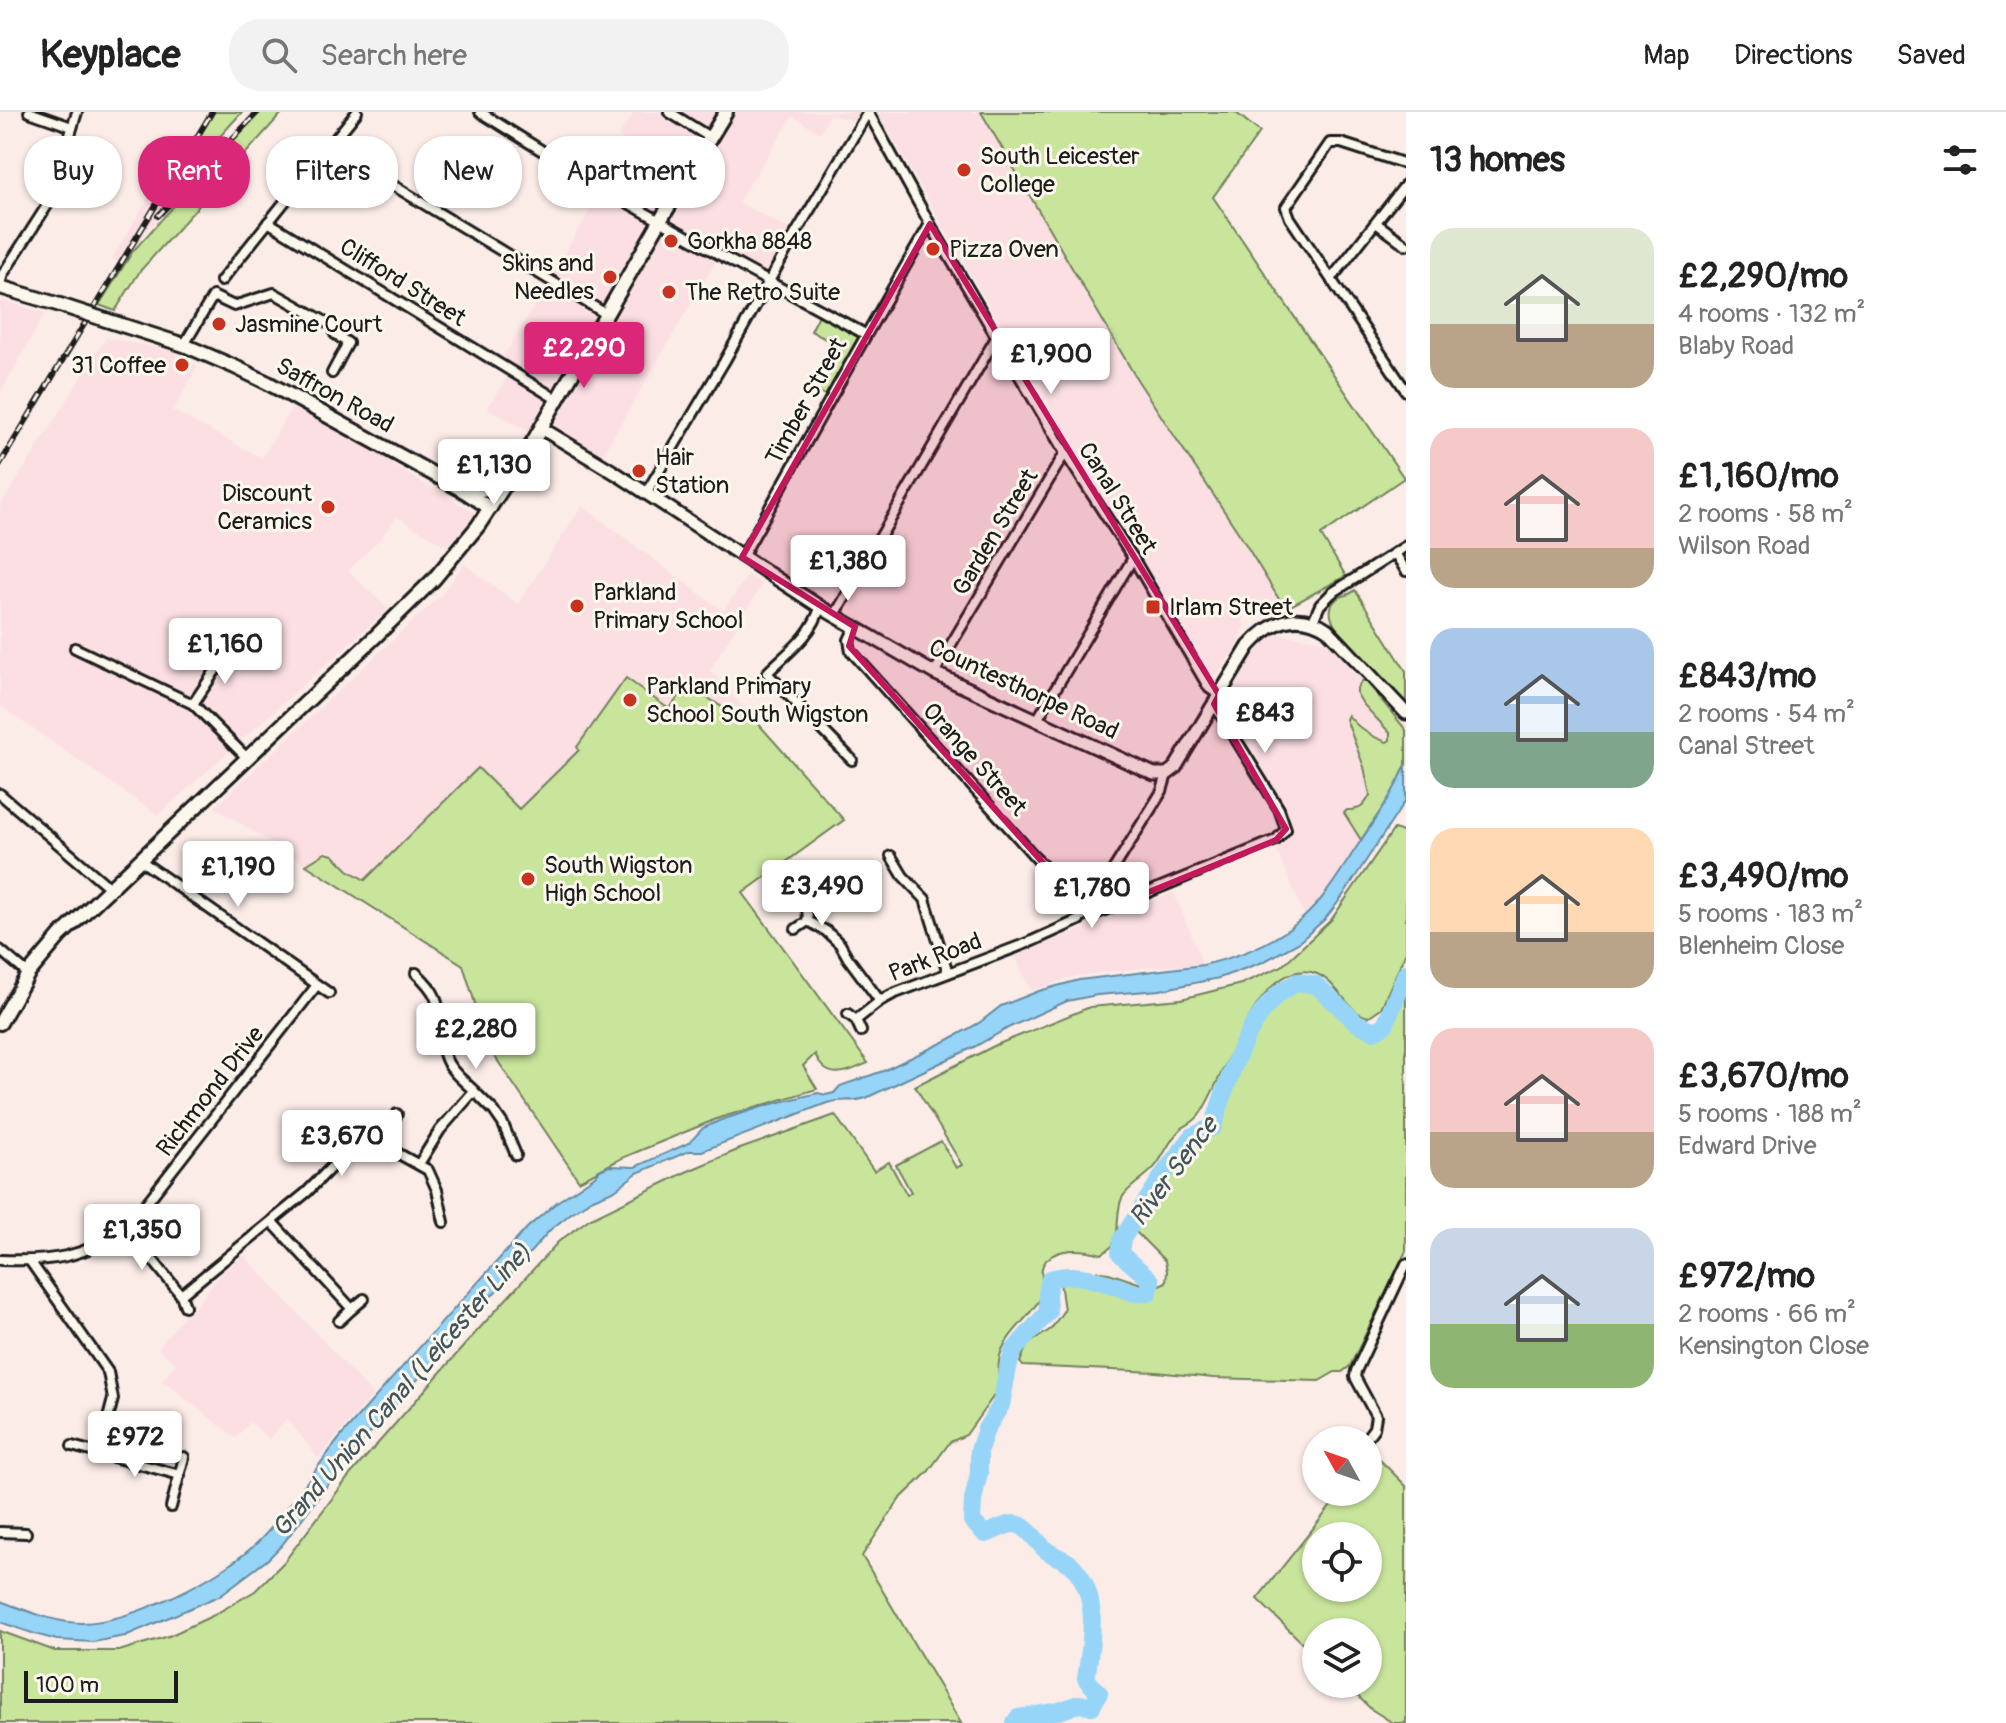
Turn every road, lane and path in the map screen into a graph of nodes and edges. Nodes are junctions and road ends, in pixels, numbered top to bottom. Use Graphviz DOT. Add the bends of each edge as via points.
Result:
graph roads {
  1 [pos="29,112"];
  2 [pos="77,112"];
  3 [pos="357,112"];
  4 [pos="480,112"];
  5 [pos="669,112"];
  6 [pos="726,112"];
  7 [pos="868,112"];
  8 [pos="72,127"];
  9 [pos="337,136"];
  10 [pos="708,136"];
  11 [pos="712,136"];
  12 [pos="1406,164"];
  13 [pos="1406,184"];
  14 [pos="398,188"];
  15 [pos="279,208"];
  16 [pos="668,208"];
  17 [pos="660,221"];
  18 [pos="268,222"];
  19 [pos="1376,223"];
  20 [pos="930,224"];
  21 [pos="1406,245"];
  22 [pos="1332,278"];
  23 [pos="221,281"];
  24 [pos="769,282"];
  25 [pos="0,285"];
  26 [pos="606,314"];
  27 [pos="865,334"];
  28 [pos="997,336"];
  29 [pos="184,345"];
  30 [pos="332,373"];
  31 [pos="1406,391"];
  32 [pos="558,400"];
  33 [pos="541,428"];
  34 [pos="1065,453"];
  35 [pos="510,479"];
  36 [pos="464,491"];
  37 [pos="646,493"];
  38 [pos="490,508"];
  39 [pos="1406,546"];
  40 [pos="1395,553"];
  41 [pos="742,557"];
  42 [pos="1133,558"];
  43 [pos="1406,571"];
  44 [pos="820,607"];
  45 [pos="835,615"];
  46 [pos="1313,621"];
  47 [pos="855,627"];
  48 [pos="75,648"];
  49 [pos="229,650"];
  50 [pos="934,673"];
  51 [pos="1216,699"];
  52 [pos="193,704"];
  53 [pos="1406,713"];
  54 [pos="1037,720"];
  55 [pos="247,758"];
  56 [pos="852,760"];
  57 [pos="1167,774"];
  58 [pos="0,794"];
  59 [pos="1284,823"];
  60 [pos="891,856"];
  61 [pos="140,860"];
  62 [pos="110,888"];
  63 [pos="807,907"];
  64 [pos="1087,912"];
  65 [pos="808,921"];
  66 [pos="796,929"];
  67 [pos="0,950"];
  68 [pos="416,973"];
  69 [pos="948,973"];
  70 [pos="28,974"];
  71 [pos="317,985"];
  72 [pos="329,993"];
  73 [pos="880,1001"];
  74 [pos="848,1014"];
  75 [pos="856,1020"];
  76 [pos="0,1023"];
  77 [pos="861,1031"];
  78 [pos="474,1091"];
  79 [pos="397,1114"];
  80 [pos="384,1141"];
  81 [pos="516,1155"];
  82 [pos="419,1164"];
  83 [pos="272,1222"];
  84 [pos="444,1222"];
  85 [pos="127,1228"];
  86 [pos="0,1260"];
  87 [pos="30,1261"];
  88 [pos="1406,1264"];
  89 [pos="181,1295"];
  90 [pos="364,1299"];
  91 [pos="185,1306"];
  92 [pos="352,1309"];
  93 [pos="339,1321"];
  94 [pos="1374,1426"];
  95 [pos="72,1446"];
  96 [pos="99,1453"];
  97 [pos="184,1457"];
  98 [pos="180,1475"];
  99 [pos="171,1507"];
  100 [pos="0,1532"];
  101 [pos="26,1533"];
  1 -- 8 [label="street"];
  2 -- 8 [label="street"];
  3 -- 9 [label="street"];
  4 -- 17 [label="street"];
  5 -- 10 [label="street"];
  6 -- 11 [label="main road"];
  7 -- 20 [label="street, Canal Street"];
  7 -- 24 [label="street"];
  8 -- 25 [label="street" via="50,201"];
  12 -- 22 [label="street" via="1330,143 1286,207"];
  13 -- 19 [label="street"];
  14 -- 26 [label="street"];
  15 -- 18 [label="street"];
  16 -- 17 [label="main road"];
  17 -- 24 [label="street"];
  17 -- 26 [label="main road"];
  18 -- 23 [label="street"];
  18 -- 32 [label="street, Clifford Street"];
  19 -- 21 [label="street"];
  19 -- 22 [label="street"];
  20 -- 27 [label="street, Timber Street"];
  20 -- 28 [label="street, Canal Street"];
  22 -- 31 [label="street"];
  24 -- 27 [label="street"];
  24 -- 37 [label="street"];
  25 -- 29 [label="main road, Saffron Road, bridge"];
  26 -- 32 [label="main road"];
  27 -- 41 [label="street, Timber Street"];
  28 -- 34 [label="street, Canal Street"];
  28 -- 45 [label="street"];
  29 -- 30 [label="street" via="213,296 234,306 274,293 335,327 335,334 348,343"];
  29 -- 36 [label="main road, Saffron Road" via="268,383"];
  32 -- 33 [label="main road"];
  33 -- 35 [label="main road"];
  33 -- 37 [label="street, Countesthorpe Road"];
  34 -- 42 [label="street, Canal Street"];
  34 -- 50 [label="street, Garden Street"];
  35 -- 36 [label="main road" via="491,489"];
  35 -- 38 [label="main road"];
  36 -- 38 [label="main road, Saffron Road"];
  37 -- 41 [label="street, Countesthorpe Road"];
  38 -- 55 [label="main road" via="434,579"];
  39 -- 40 [label="street"];
  40 -- 43 [label="street"];
  40 -- 46 [label="street" via="1325,598"];
  41 -- 44 [label="street, Countesthorpe Road"];
  42 -- 51 [label="street, Canal Street"];
  42 -- 54 [label="street"];
  44 -- 45 [label="street, Countesthorpe Road"];
  44 -- 56 [label="street" via="809,632 767,673"];
  45 -- 47 [label="street, Countesthorpe Road"];
  46 -- 51 [label="street" via="1285,621 1259,635"];
  46 -- 53 [label="street" via="1342,643"];
  47 -- 50 [label="street, Countesthorpe Road"];
  47 -- 64 [label="street, Orange Street" via="851,651"];
  48 -- 52 [label="street"];
  49 -- 52 [label="street"];
  50 -- 54 [label="street, Countesthorpe Road"];
  51 -- 57 [label="street"];
  51 -- 59 [label="street, Canal Street"];
  52 -- 55 [label="street"];
  54 -- 57 [label="street, Countesthorpe Road" via="1154,774"];
  55 -- 61 [label="main road"];
  57 -- 64 [label="street" via="1162,791"];
  58 -- 62 [label="street"];
  59 -- 64 [label="street, Park Road" via="1286,829 1276,840 1095,914"];
  60 -- 69 [label="street" via="925,899"];
  61 -- 62 [label="main road"];
  61 -- 71 [label="street"];
  62 -- 70 [label="main road"];
  63 -- 65 [label="street"];
  64 -- 69 [label="street, Park Road" via="1072,924"];
  65 -- 66 [label="street"];
  65 -- 73 [label="street" via="840,944"];
  67 -- 70 [label="street"];
  68 -- 78 [label="street" via="435,994 446,1061"];
  69 -- 73 [label="street, Park Road"];
  70 -- 76 [label="main road"];
  71 -- 72 [label="street"];
  71 -- 85 [label="street, Richmond Drive"];
  73 -- 75 [label="street, Park Road"];
  74 -- 75 [label="street"];
  75 -- 77 [label="street"];
  78 -- 81 [label="street" via="503,1124"];
  78 -- 82 [label="street"];
  79 -- 80 [label="street"];
  80 -- 82 [label="street"];
  80 -- 83 [label="street" via="346,1152"];
  82 -- 84 [label="street" via="433,1178"];
  83 -- 89 [label="street"];
  83 -- 92 [label="street"];
  85 -- 87 [label="street, Richmond Drive" via="74,1255"];
  85 -- 89 [label="street"];
  86 -- 87 [label="street, Richmond Drive"];
  87 -- 96 [label="street" via="108,1372 113,1399"];
  88 -- 94 [label="street" via="1356,1371 1376,1416"];
  89 -- 91 [label="street"];
  90 -- 92 [label="street"];
  92 -- 93 [label="street"];
  95 -- 96 [label="street"];
  96 -- 98 [label="street"];
  97 -- 98 [label="street"];
  98 -- 99 [label="street"];
  100 -- 101 [label="street"];
}
